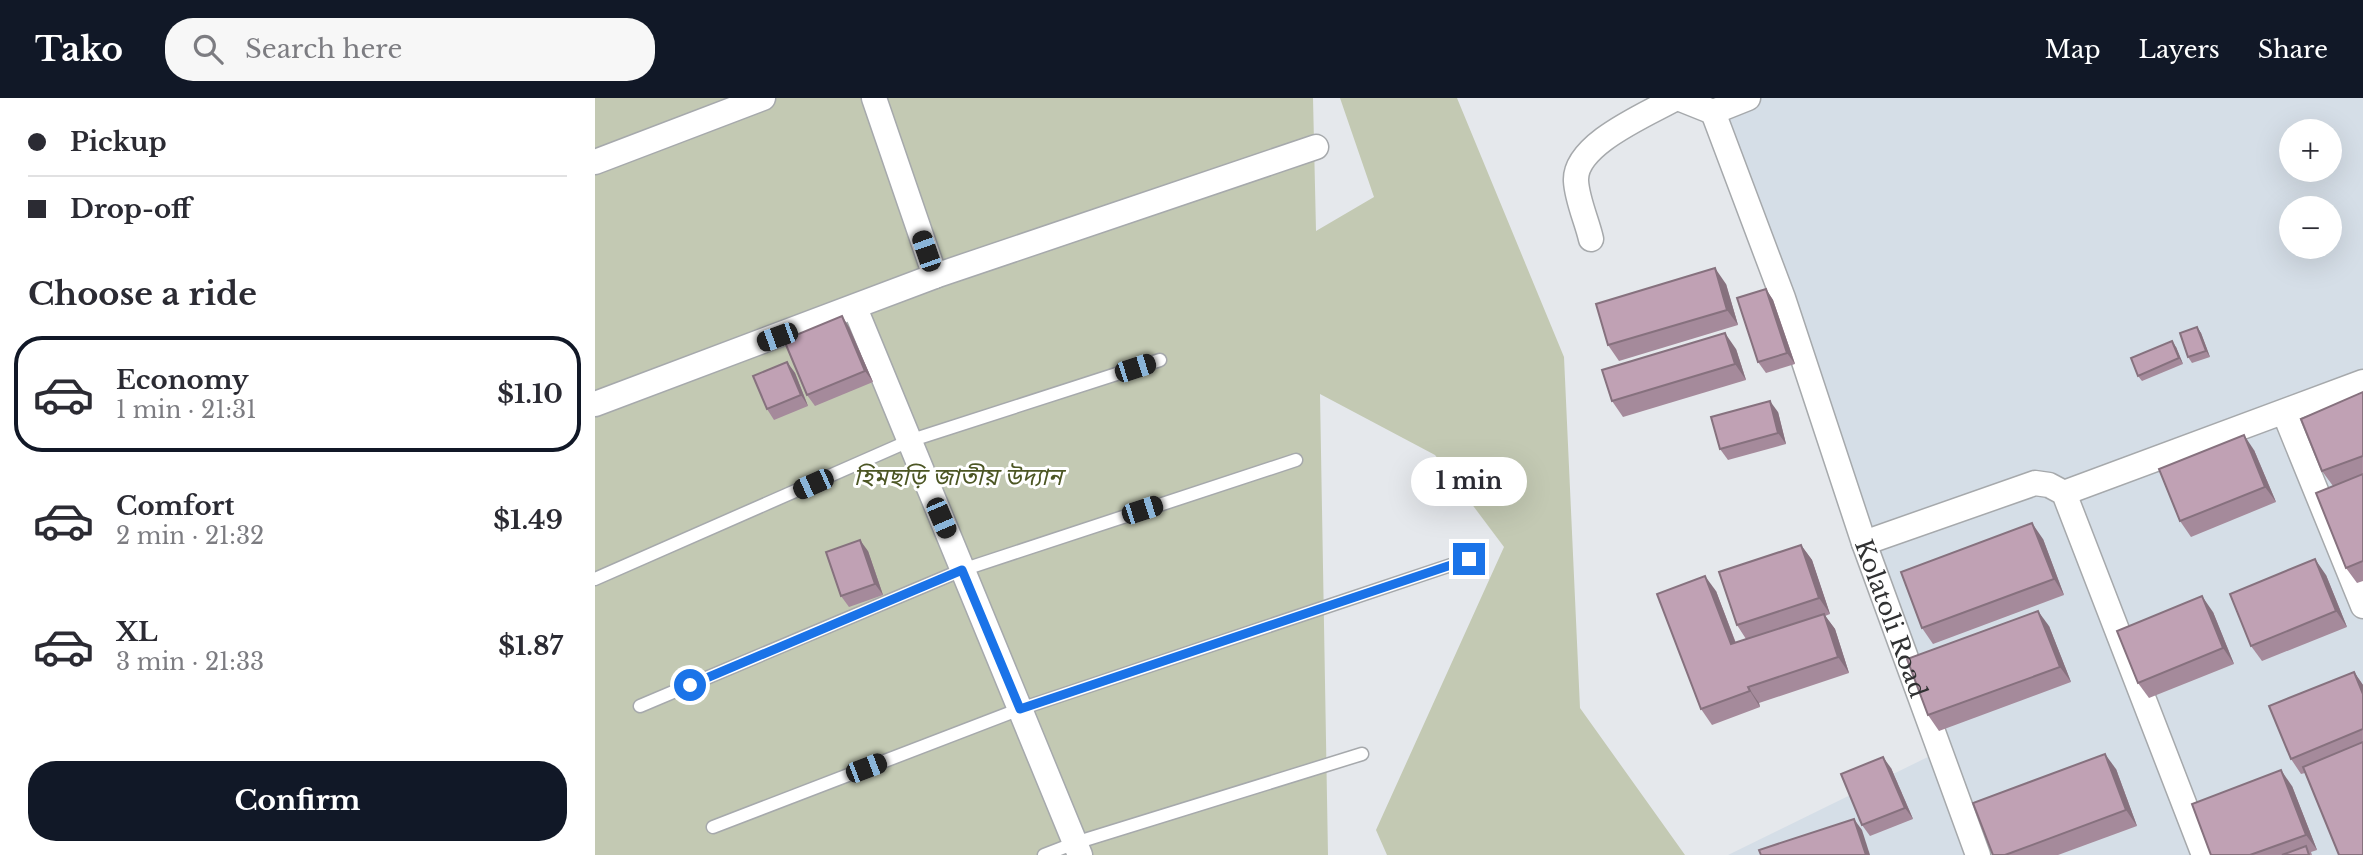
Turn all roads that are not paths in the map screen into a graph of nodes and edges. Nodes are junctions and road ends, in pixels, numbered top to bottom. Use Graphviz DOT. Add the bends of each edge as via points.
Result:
graph roads {
  1 [pos="764,98"];
  2 [pos="874,98"];
  3 [pos="1677,98"];
  4 [pos="1748,98"];
  5 [pos="1713,112"];
  6 [pos="1316,147"];
  7 [pos="595,162"];
  8 [pos="1591,239"];
  9 [pos="935,276"];
  10 [pos="855,308"];
  11 [pos="1160,360"];
  12 [pos="2363,382"];
  13 [pos="595,404"];
  14 [pos="2284,412"];
  15 [pos="909,441"];
  16 [pos="1296,460"];
  17 [pos="2064,494"];
  18 [pos="1864,543"];
  19 [pos="1469,559"];
  20 [pos="962,570"];
  21 [pos="595,579"];
  22 [pos="2363,606"];
  23 [pos="640,706"];
  24 [pos="1020,709"];
  25 [pos="1362,754"];
  26 [pos="713,827"];
  27 [pos="1077,849"];
  28 [pos="1044,855"];
  29 [pos="1978,855"];
  30 [pos="2204,855"];
  1 -- 7 [label="street"];
  2 -- 9 [label="street"];
  3 -- 5 [label="street"];
  3 -- 8 [label="street" via="1599,142 1582,159 1576,181"];
  4 -- 5 [label="street"];
  5 -- 18 [label="street" via="1783,298"];
  6 -- 9 [label="street"];
  9 -- 10 [label="street"];
  10 -- 13 [label="street"];
  10 -- 15 [label="street"];
  11 -- 15 [label="lane"];
  12 -- 14 [label="street"];
  14 -- 17 [label="street"];
  14 -- 22 [label="street"];
  15 -- 20 [label="street"];
  15 -- 21 [label="lane"];
  16 -- 20 [label="lane"];
  17 -- 18 [label="street, Kolatoli Road" via="2035,483"];
  17 -- 30 [label="street"];
  18 -- 29 [label="street, Kolatoli Road"];
  19 -- 24 [label="lane"];
  20 -- 23 [label="lane"];
  20 -- 24 [label="street"];
  24 -- 26 [label="lane"];
  24 -- 27 [label="street"];
  25 -- 27 [label="lane"];
  27 -- 28 [label="lane"];
}
